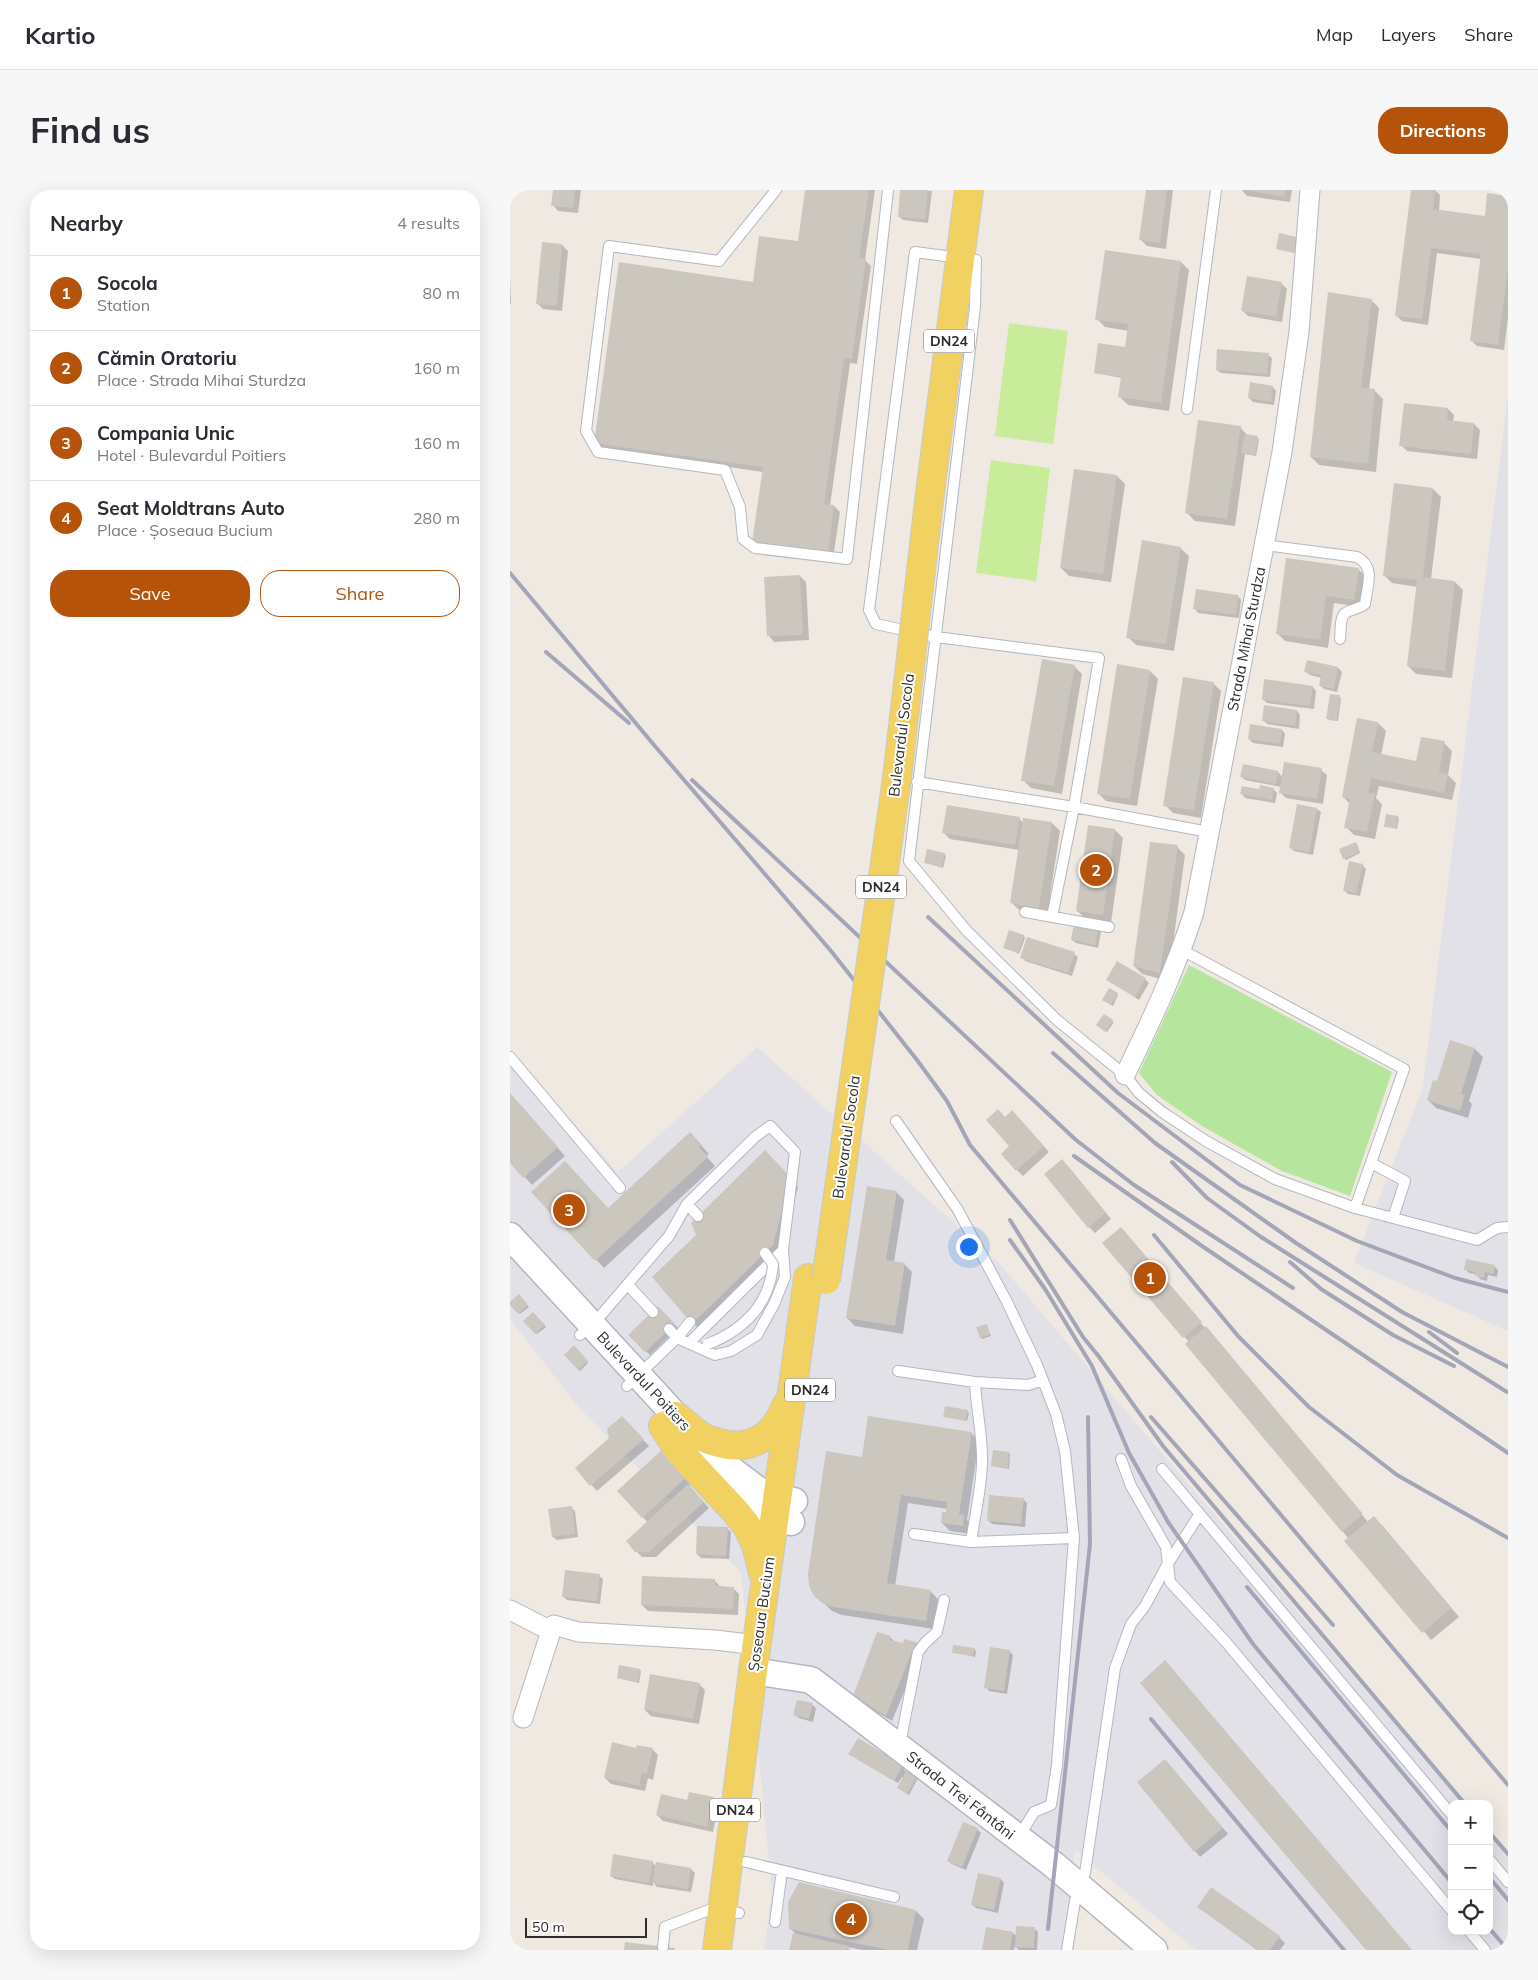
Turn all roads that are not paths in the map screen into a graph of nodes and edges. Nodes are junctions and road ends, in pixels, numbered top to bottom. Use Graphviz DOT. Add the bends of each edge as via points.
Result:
graph roads {
  1 [pos="776,190"];
  2 [pos="888,190"];
  3 [pos="951,190"];
  4 [pos="969,190"];
  5 [pos="1216,190"];
  6 [pos="1310,190"];
  7 [pos="951,256"];
  8 [pos="1187,409"];
  9 [pos="1264,545"];
  10 [pos="936,637"];
  11 [pos="1340,639"];
  12 [pos="917,782"];
  13 [pos="1074,807"];
  14 [pos="1210,832"];
  15 [pos="1025,912"];
  16 [pos="1052,917"];
  17 [pos="1109,927"];
  18 [pos="1182,950"];
  19 [pos="510,1057"];
  20 [pos="1125,1075"];
  21 [pos="896,1121"];
  22 [pos="1371,1163"];
  23 [pos="620,1188"];
  24 [pos="686,1204"];
  25 [pos="1355,1208"];
  26 [pos="698,1216"];
  27 [pos="1393,1218"];
  28 [pos="1508,1227"];
  29 [pos="510,1236"];
  30 [pos="783,1250"];
  31 [pos="765,1253"];
  32 [pos="510,1260"];
  33 [pos="817,1279"];
  34 [pos="628,1285"];
  35 [pos="653,1312"];
  36 [pos="690,1322"];
  37 [pos="669,1329"];
  38 [pos="586,1330"];
  39 [pos="684,1340"];
  40 [pos="898,1371"];
  41 [pos="633,1380"];
  42 [pos="1043,1380"];
  43 [pos="975,1382"];
  44 [pos="792,1388"];
  45 [pos="670,1421"];
  46 [pos="1120,1459"];
  47 [pos="1162,1469"];
  48 [pos="784,1510"];
  49 [pos="1199,1515"];
  50 [pos="914,1534"];
  51 [pos="1074,1538"];
  52 [pos="971,1542"];
  53 [pos="1167,1566"];
  54 [pos="765,1584"];
  55 [pos="944,1600"];
  56 [pos="510,1610"];
  57 [pos="550,1631"];
  58 [pos="760,1663"];
  59 [pos="523,1718"];
  60 [pos="896,1745"];
  61 [pos="1448,1810"];
  62 [pos="1018,1839"];
  63 [pos="746,1862"];
  64 [pos="1493,1864"];
  65 [pos="782,1871"];
  66 [pos="1508,1882"];
  67 [pos="1080,1887"];
  68 [pos="894,1897"];
  69 [pos="1448,1905"];
  70 [pos="731,1912"];
  71 [pos="774,1922"];
  72 [pos="1472,1935"];
  73 [pos="663,1947"];
  74 [pos="717,1950"];
  75 [pos="734,1950"];
  76 [pos="1067,1950"];
  77 [pos="1154,1950"];
  78 [pos="1485,1950"];
  1 -- 2 [label="lane" via="719,262 609,246 586,431 598,452 725,470 740,507 743,539 755,548 847,559"];
  3 -- 7 [label="main road, Bulevardul Socola / DN24"];
  4 -- 7 [label="main road, Bulevardul Socola / DN24"];
  5 -- 8 [label="lane"];
  6 -- 9 [label="street, Strada Mihai Sturdza" via="1299,332 1282,452"];
  7 -- 10 [label="lane" via="976,260 975,306"];
  7 -- 10 [label="lane" via="915,252 869,610 876,624"];
  7 -- 33 [label="main road, Bulevardul Socola / DN24" via="880,777"];
  9 -- 11 [label="lane" via="1357,557 1364,561 1369,570 1365,604 1342,616"];
  9 -- 14 [label="street, Strada Mihai Sturdza"];
  10 -- 12 [label="lane"];
  10 -- 13 [label="lane" via="1099,658"];
  12 -- 13 [label="lane"];
  12 -- 20 [label="lane" via="909,861 966,930 1057,1020"];
  13 -- 14 [label="lane"];
  13 -- 16 [label="lane"];
  14 -- 18 [label="street, Strada Mihai Sturdza" via="1194,912"];
  15 -- 16 [label="lane"];
  16 -- 17 [label="lane"];
  18 -- 20 [label="street, Strada Mihai Sturdza"];
  18 -- 22 [label="lane" via="1404,1068"];
  19 -- 23 [label="lane"];
  20 -- 25 [label="lane" via="1139,1093 1162,1112 1206,1141 1275,1179"];
  21 -- 42 [label="lane" via="958,1210 1007,1302"];
  22 -- 25 [label="lane"];
  22 -- 27 [label="lane" via="1405,1181"];
  24 -- 26 [label="lane"];
  24 -- 30 [label="lane" via="770,1126 795,1152"];
  24 -- 34 [label="lane" via="668,1236"];
  25 -- 27 [label="lane"];
  27 -- 28 [label="lane" via="1476,1240 1497,1228"];
  29 -- 38 [label="main road, Bulevardul Poitiers"];
  30 -- 39 [label="lane"];
  30 -- 39 [label="lane" via="785,1277 757,1335 731,1351 715,1355"];
  31 -- 39 [label="lane, bridge" via="773,1264 772,1280 741,1328 708,1344"];
  32 -- 38 [label="main road, Bulevardul Poitiers"];
  33 -- 44 [label="main road, Șoseaua Bucium / DN24"];
  33 -- 48 [label="main road, Șoseaua Bucium / DN24"];
  34 -- 35 [label="lane"];
  34 -- 38 [label="lane"];
  36 -- 39 [label="lane"];
  37 -- 39 [label="lane"];
  38 -- 41 [label="main road, Bulevardul Poitiers"];
  39 -- 41 [label="lane"];
  40 -- 43 [label="lane"];
  41 -- 45 [label="main road, Bulevardul Poitiers"];
  42 -- 43 [label="lane" via="1028,1385"];
  42 -- 51 [label="lane" via="1065,1451"];
  43 -- 52 [label="lane" via="982,1464"];
  44 -- 45 [label="main road" via="782,1415 767,1436 749,1445 730,1446 705,1439"];
  44 -- 48 [label="main road, Șoseaua Bucium / DN24"];
  45 -- 48 [label="main road, Bulevardul Poitiers"];
  45 -- 54 [label="main road" via="678,1450 747,1526 756,1546"];
  46 -- 53 [label="lane" via="1131,1486 1166,1547"];
  47 -- 49 [label="lane"];
  48 -- 54 [label="main road, Șoseaua Bucium / DN24"];
  48 -- 58 [label="main road, Șoseaua Bucium / DN24"];
  49 -- 53 [label="lane"];
  49 -- 61 [label="lane"];
  50 -- 52 [label="lane"];
  51 -- 52 [label="lane"];
  51 -- 62 [label="lane" via="1057,1765 1051,1805 1034,1812"];
  53 -- 67 [label="lane" via="1131,1624 1115,1668 1085,1873"];
  53 -- 69 [label="lane" via="1170,1582 1225,1641"];
  54 -- 58 [label="main road, Șoseaua Bucium / DN24"];
  55 -- 60 [label="lane" via="938,1632 918,1652 902,1734"];
  56 -- 57 [label="street"];
  57 -- 58 [label="street" via="554,1624 578,1632 715,1640"];
  57 -- 59 [label="street"];
  58 -- 60 [label="main road, Strada Trei Fântâni" via="811,1680"];
  58 -- 63 [label="main road, Șoseaua Bucium / DN24"];
  58 -- 70 [label="main road, Șoseaua Bucium / DN24"];
  60 -- 62 [label="main road, Strada Trei Fântâni"];
  62 -- 67 [label="main road, Strada Trei Fântâni"];
  63 -- 65 [label="lane"];
  63 -- 70 [label="main road, Șoseaua Bucium / DN24"];
  64 -- 66 [label="lane"];
  65 -- 68 [label="lane"];
  65 -- 71 [label="lane"];
  67 -- 76 [label="lane"];
  67 -- 77 [label="main road, Strada Trei Fântâni"];
  70 -- 73 [label="lane" via="714,1908 665,1927"];
  70 -- 74 [label="main road, Șoseaua Bucium / DN24"];
  70 -- 75 [label="main road, Șoseaua Bucium / DN24"];
  72 -- 78 [label="lane"];
}
